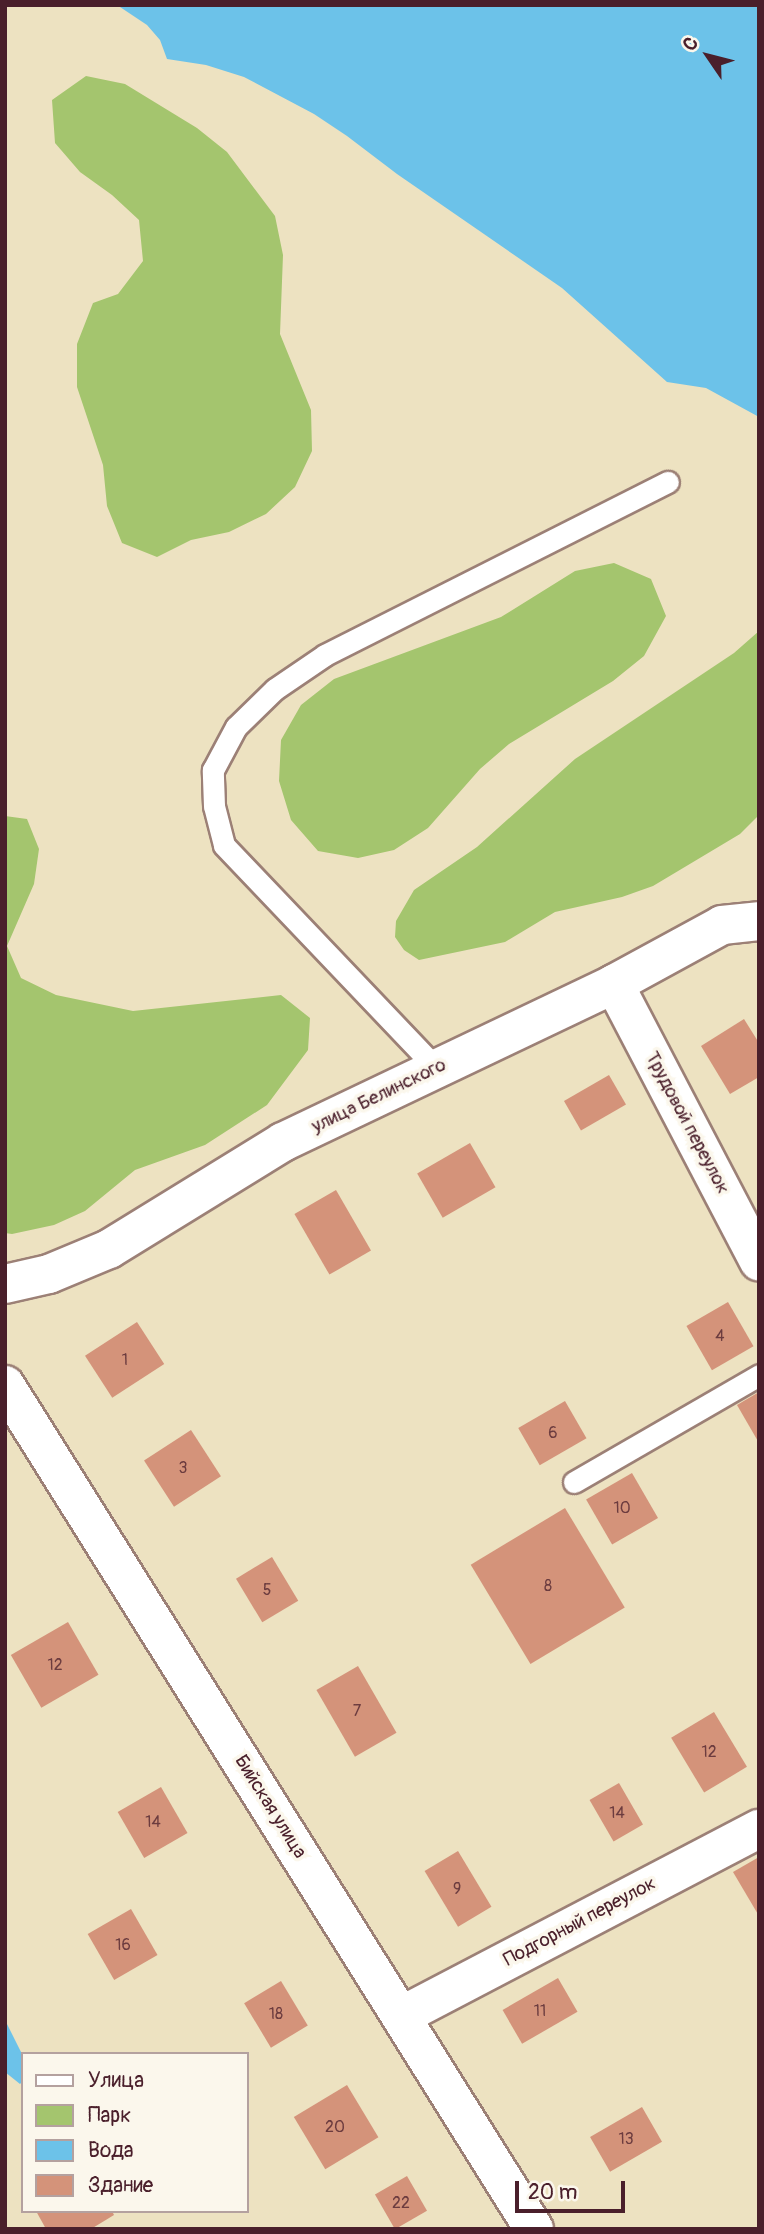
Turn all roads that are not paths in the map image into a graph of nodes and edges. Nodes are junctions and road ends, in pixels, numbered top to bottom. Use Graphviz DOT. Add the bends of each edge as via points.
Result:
graph roads {
  1 [pos="668,482"];
  2 [pos="759,921"];
  3 [pos="614,984"];
  4 [pos="437,1069"];
  5 [pos="759,1261"];
  6 [pos="5,1284"];
  7 [pos="759,1375"];
  8 [pos="5,1385"];
  9 [pos="574,1482"];
  10 [pos="759,1829"];
  11 [pos="401,2016"];
  12 [pos="534,2229"];
  1 -- 4 [label="lane" via="325,655 275,689 236,727 213,770 214,806 224,845"];
  2 -- 3 [label="street, улица Белинского" via="722,925"];
  3 -- 4 [label="street, улица Белинского"];
  3 -- 5 [label="street, Трудовой переулок"];
  4 -- 6 [label="street, улица Белинского" via="284,1142 109,1249 49,1274"];
  7 -- 9 [label="lane"];
  8 -- 11 [label="street, Бийская улица"];
  10 -- 11 [label="street, Подгорный переулок"];
  11 -- 12 [label="street, Бийская улица"];
}
